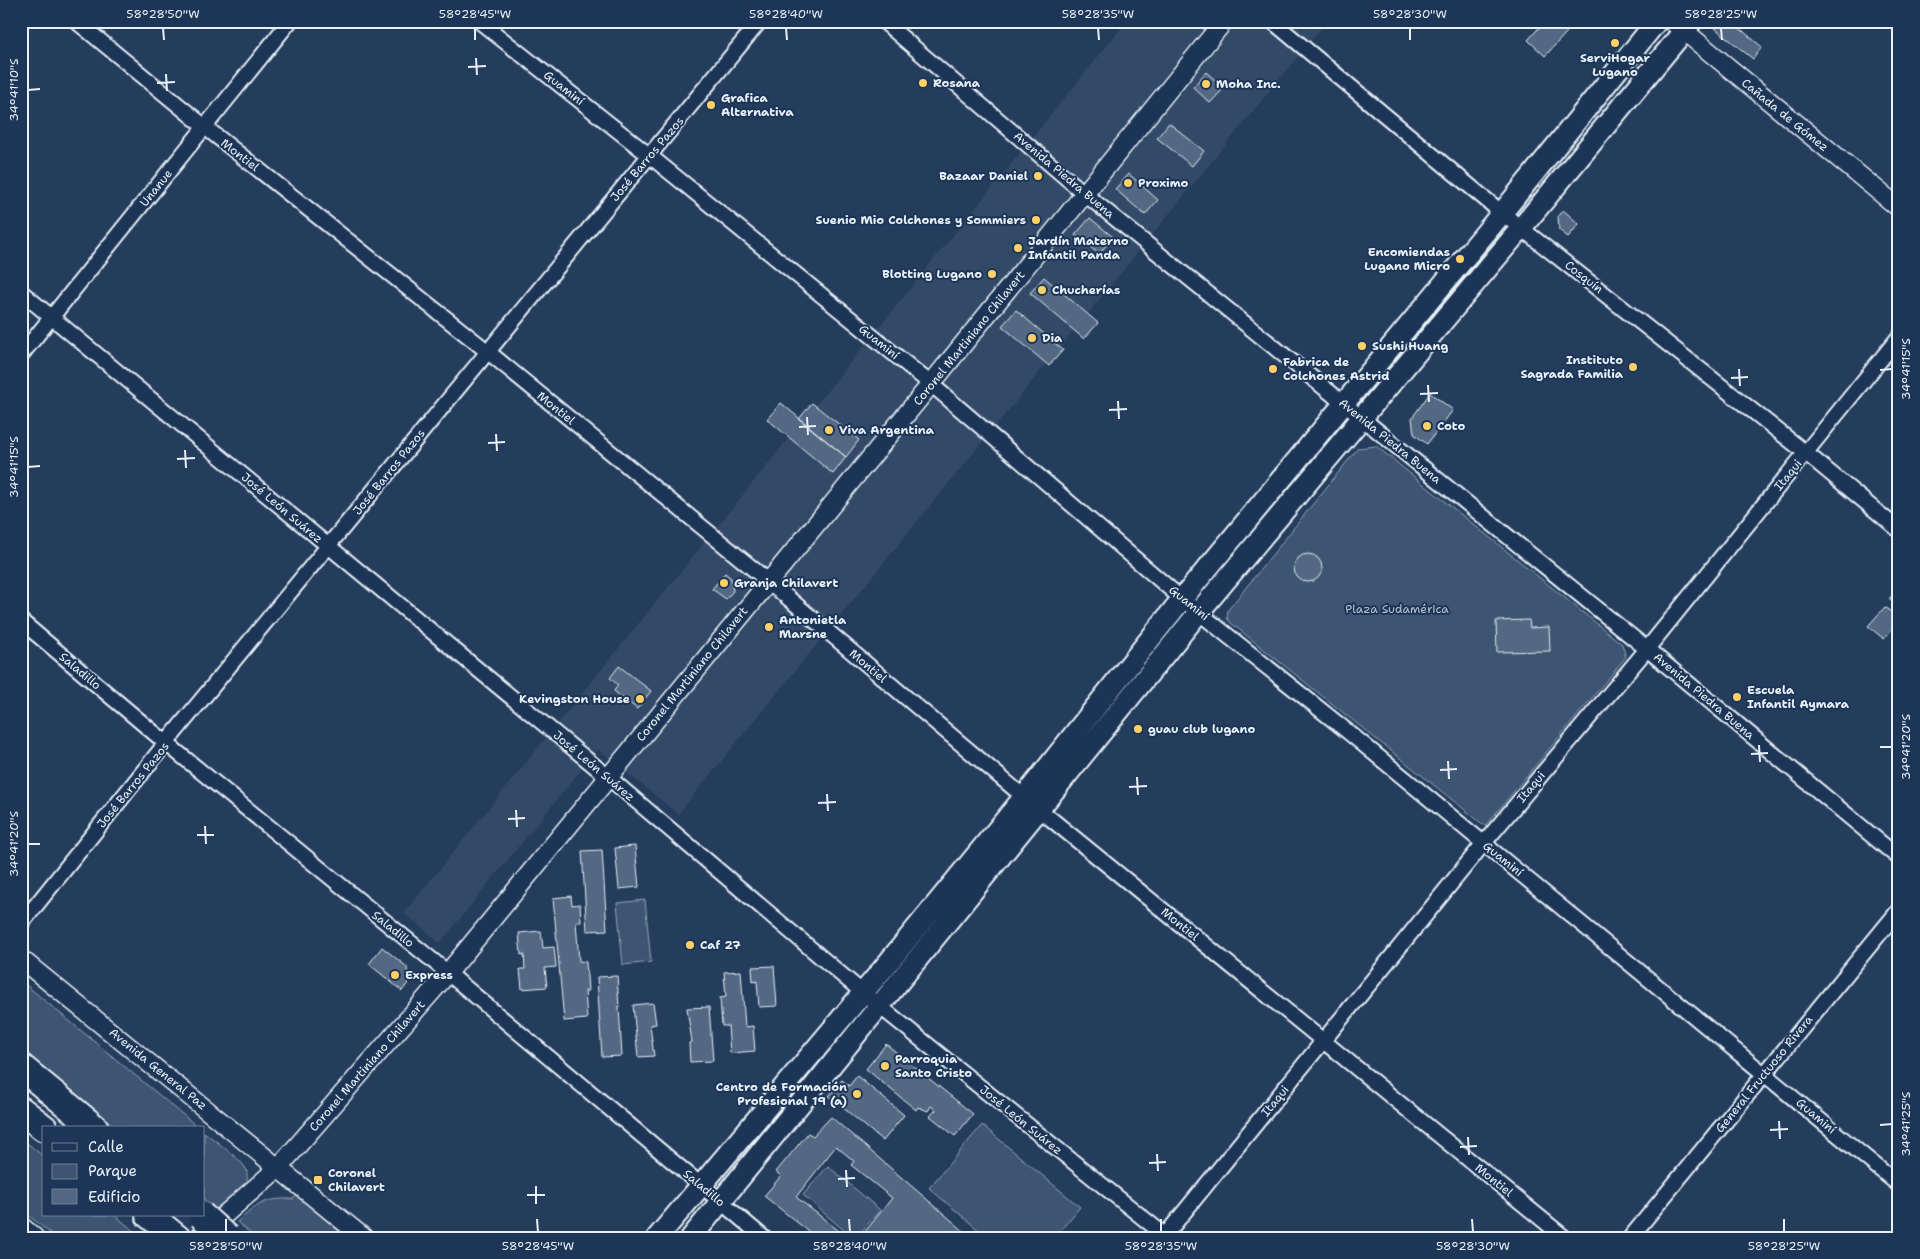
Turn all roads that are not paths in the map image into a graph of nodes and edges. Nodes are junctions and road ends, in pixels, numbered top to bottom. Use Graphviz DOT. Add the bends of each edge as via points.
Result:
graph roads {
  1 [pos="76,21"];
  2 [pos="290,21"];
  3 [pos="479,21"];
  4 [pos="760,21"];
  5 [pos="883,21"];
  6 [pos="1224,21"];
  7 [pos="1272,21"];
  8 [pos="1657,21"];
  9 [pos="1683,25"];
  10 [pos="205,127"];
  11 [pos="650,156"];
  12 [pos="1085,194"];
  13 [pos="1899,208"];
  14 [pos="1502,213"];
  15 [pos="1522,227"];
  16 [pos="21,292"];
  17 [pos="52,317"];
  18 [pos="1899,337"];
  19 [pos="487,351"];
  20 [pos="21,355"];
  21 [pos="931,384"];
  22 [pos="1344,403"];
  23 [pos="1362,417"];
  24 [pos="1806,453"];
  25 [pos="1899,530"];
  26 [pos="328,547"];
  27 [pos="768,581"];
  28 [pos="1182,599"];
  29 [pos="1199,612"];
  30 [pos="21,621"];
  31 [pos="1647,649"];
  32 [pos="166,743"];
  33 [pos="608,777"];
  34 [pos="1032,803"];
  35 [pos="1484,843"];
  36 [pos="1899,858"];
  37 [pos="1899,910"];
  38 [pos="21,924"];
  39 [pos="21,958"];
  40 [pos="448,973"];
  41 [pos="862,992"];
  42 [pos="879,1006"];
  43 [pos="1324,1040"];
  44 [pos="21,1067"];
  45 [pos="1764,1074"];
  46 [pos="21,1110"];
  47 [pos="42,1126"];
  48 [pos="93,1126"];
  49 [pos="279,1167"];
  50 [pos="700,1185"];
  51 [pos="1899,1185"];
  52 [pos="720,1201"];
  53 [pos="202,1216"];
  54 [pos="21,1226"];
  55 [pos="1165,1237"];
  56 [pos="35,1238"];
  57 [pos="198,1238"];
  58 [pos="227,1238"];
  59 [pos="364,1238"];
  60 [pos="657,1238"];
  61 [pos="690,1238"];
  62 [pos="764,1238"];
  63 [pos="1565,1238"];
  64 [pos="1630,1238"];
  1 -- 10 [label="street, Montiel"];
  2 -- 10 [label="street, Unanue"];
  3 -- 11 [label="street, Guaminí"];
  4 -- 11 [label="street, José Barros Pazos"];
  5 -- 12 [label="street, Avenida Piedra Buena"];
  6 -- 12 [label="street, Coronel Martiniano Chilavert"];
  7 -- 14 [label="street, Cosquín"];
  8 -- 14 [label="main road"];
  9 -- 13 [label="street, Cañada de Gómez"];
  9 -- 15 [label="main road"];
  10 -- 17 [label="street, Unanue"];
  10 -- 19 [label="street, Montiel"];
  11 -- 19 [label="street, José Barros Pazos"];
  11 -- 21 [label="street, Guaminí"];
  12 -- 21 [label="street, Coronel Martiniano Chilavert"];
  12 -- 22 [label="street, Avenida Piedra Buena"];
  14 -- 15 [label="street, Cosquín"];
  14 -- 22 [label="main road"];
  15 -- 23 [label="main road"];
  15 -- 24 [label="street, Cosquín"];
  16 -- 17 [label="street, José León Suárez"];
  17 -- 20 [label="street, Unanue"];
  17 -- 26 [label="street, José León Suárez"];
  18 -- 24 [label="street, Itaqui"];
  19 -- 26 [label="street, José Barros Pazos"];
  19 -- 27 [label="street, Montiel"];
  21 -- 27 [label="street, Coronel Martiniano Chilavert"];
  21 -- 28 [label="street, Guaminí"];
  22 -- 23 [label="street, Avenida Piedra Buena"];
  22 -- 28 [label="main road"];
  23 -- 29 [label="main road"];
  23 -- 31 [label="street, Avenida Piedra Buena"];
  24 -- 25 [label="street, Cosquín"];
  24 -- 31 [label="street, Itaqui"];
  26 -- 32 [label="street, José Barros Pazos"];
  26 -- 33 [label="street, José León Suárez"];
  27 -- 33 [label="street, Coronel Martiniano Chilavert"];
  27 -- 34 [label="street, Montiel"];
  28 -- 29 [label="street, Guaminí"];
  28 -- 34 [label="main road"];
  29 -- 34 [label="main road"];
  29 -- 35 [label="street, Guaminí"];
  30 -- 32 [label="street, Saladillo"];
  31 -- 35 [label="street, Itaqui"];
  31 -- 36 [label="street, Avenida Piedra Buena"];
  32 -- 38 [label="street, José Barros Pazos"];
  32 -- 40 [label="street, Saladillo"];
  33 -- 40 [label="street, Coronel Martiniano Chilavert"];
  33 -- 41 [label="street, José León Suárez"];
  34 -- 41 [label="main road"];
  34 -- 42 [label="main road"];
  34 -- 43 [label="street, Montiel"];
  35 -- 43 [label="street, Itaqui"];
  35 -- 45 [label="street, Guaminí"];
  37 -- 45 [label="street, General Fructuoso Rivera"];
  39 -- 49 [label="street, Avenida General Paz"];
  40 -- 49 [label="street, Coronel Martiniano Chilavert"];
  40 -- 50 [label="street, Saladillo"];
  41 -- 42 [label="street, José León Suárez"];
  41 -- 50 [label="main road"];
  42 -- 52 [label="main road"];
  42 -- 55 [label="street, José León Suárez"];
  43 -- 55 [label="street, Itaqui"];
  43 -- 63 [label="street, Montiel"];
  44 -- 48 [label="highway"];
  45 -- 51 [label="street, Guaminí"];
  45 -- 64 [label="street, General Fructuoso Rivera"];
  46 -- 47 [label="highway"];
  49 -- 57 [label="street, Coronel Martiniano Chilavert"];
  49 -- 59 [label="street, Avenida General Paz"];
  50 -- 52 [label="street, Saladillo"];
  50 -- 60 [label="main road"];
  52 -- 61 [label="main road"];
  52 -- 62 [label="street, Saladillo"];
  53 -- 58 [label="highway, bridge"];
  54 -- 56 [label="street"];
}
